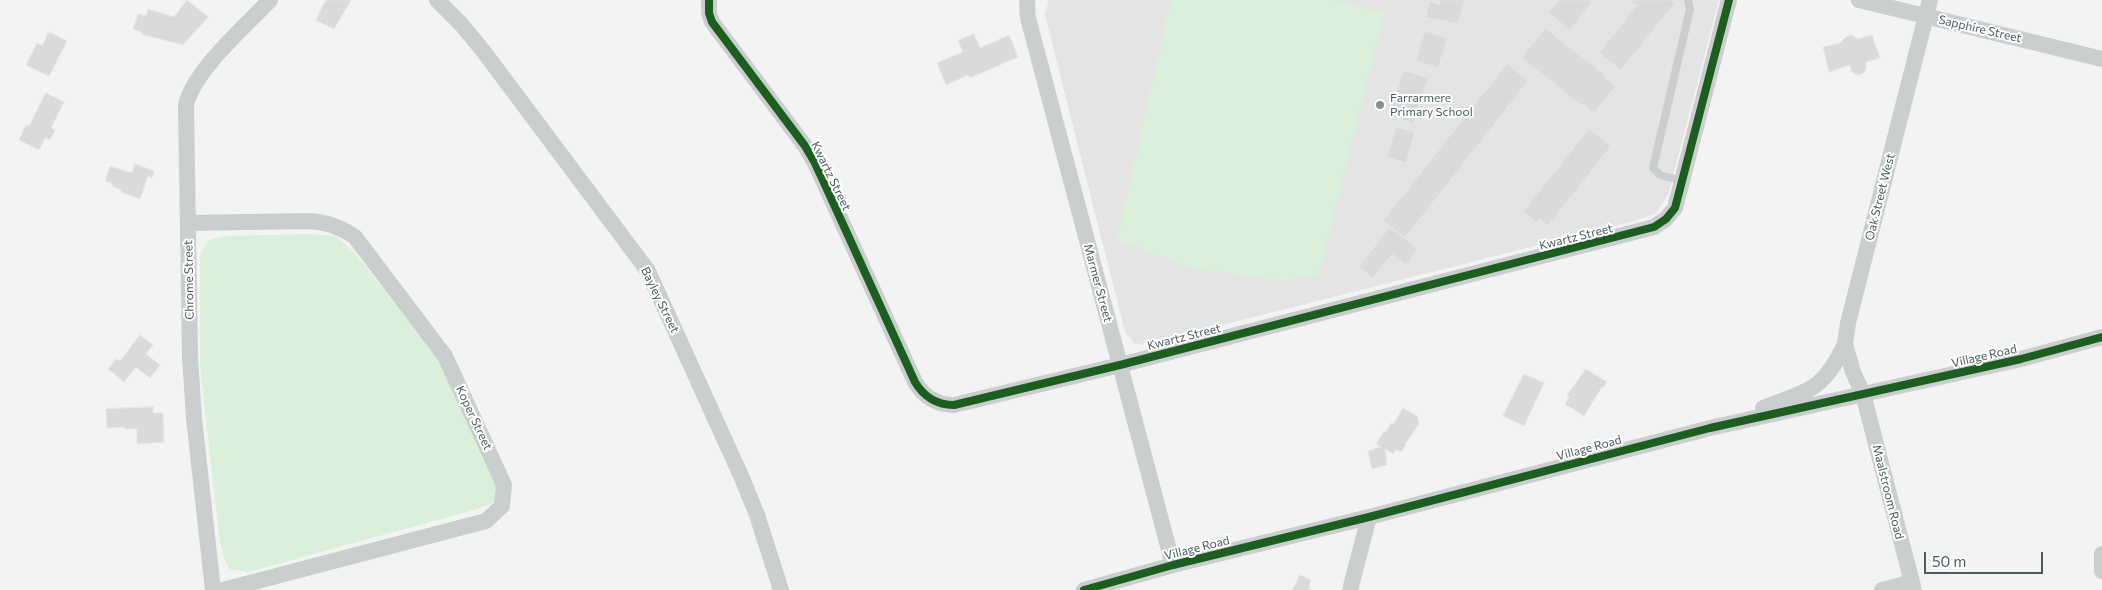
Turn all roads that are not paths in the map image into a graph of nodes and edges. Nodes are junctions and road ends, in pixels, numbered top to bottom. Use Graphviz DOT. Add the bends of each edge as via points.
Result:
graph roads {
  1 [pos="270,0"];
  2 [pos="437,0"];
  3 [pos="709,0"];
  4 [pos="1688,0"];
  5 [pos="1729,0"];
  6 [pos="1858,0"];
  7 [pos="1930,0"];
  8 [pos="1022,1"];
  9 [pos="1926,17"];
  10 [pos="2102,59"];
  11 [pos="1683,181"];
  12 [pos="188,223"];
  13 [pos="2102,337"];
  14 [pos="1845,344"];
  15 [pos="1120,365"];
  16 [pos="1863,394"];
  17 [pos="1710,428"];
  18 [pos="1369,518"];
  19 [pos="2102,554"];
  20 [pos="1173,565"];
  21 [pos="2102,571"];
  22 [pos="1913,586"];
  23 [pos="213,590"];
  24 [pos="223,590"];
  25 [pos="781,590"];
  26 [pos="1084,590"];
  27 [pos="1350,590"];
  28 [pos="1882,590"];
  1 -- 12 [label="street, Chrome Street" via="201,72 188,94 185,115"];
  2 -- 25 [label="street, Bayley Street" via="484,52 648,272 742,478"];
  3 -- 15 [label="street, Kwartz Street" via="712,22 805,146 914,382 924,395 945,405 954,405"];
  4 -- 11 [label="lane" via="1690,9 1653,168 1660,175"];
  5 -- 11 [label="street, Kwartz Street"];
  6 -- 9 [label="street, Sapphire Street"];
  7 -- 9 [label="street, Oak Street West"];
  8 -- 15 [label="street, Marmer Street"];
  9 -- 10 [label="street, Sapphire Street"];
  9 -- 14 [label="street, Oak Street West"];
  11 -- 15 [label="street, Kwartz Street" via="1675,208 1660,223 1642,232"];
  12 -- 23 [label="street, Chrome Street" via="193,409"];
  12 -- 24 [label="street, Koper Street" via="316,222 341,228 355,237 445,356 504,485 502,506 486,521"];
  13 -- 16 [label="street, Village Road" via="2021,359"];
  14 -- 16 [label="street, Oak Street West"];
  14 -- 17 [label="street, Village Road" via="1833,368 1808,391"];
  15 -- 20 [label="street, Marmer Street"];
  16 -- 17 [label="street, Village Road"];
  16 -- 22 [label="street, Maalstroom Road"];
  17 -- 18 [label="street, Village Road"];
  18 -- 20 [label="street, Village Road"];
  18 -- 27 [label="street"];
  19 -- 21 [label="street"];
  20 -- 26 [label="street, Village Road"];
  22 -- 28 [label="street"];
}
